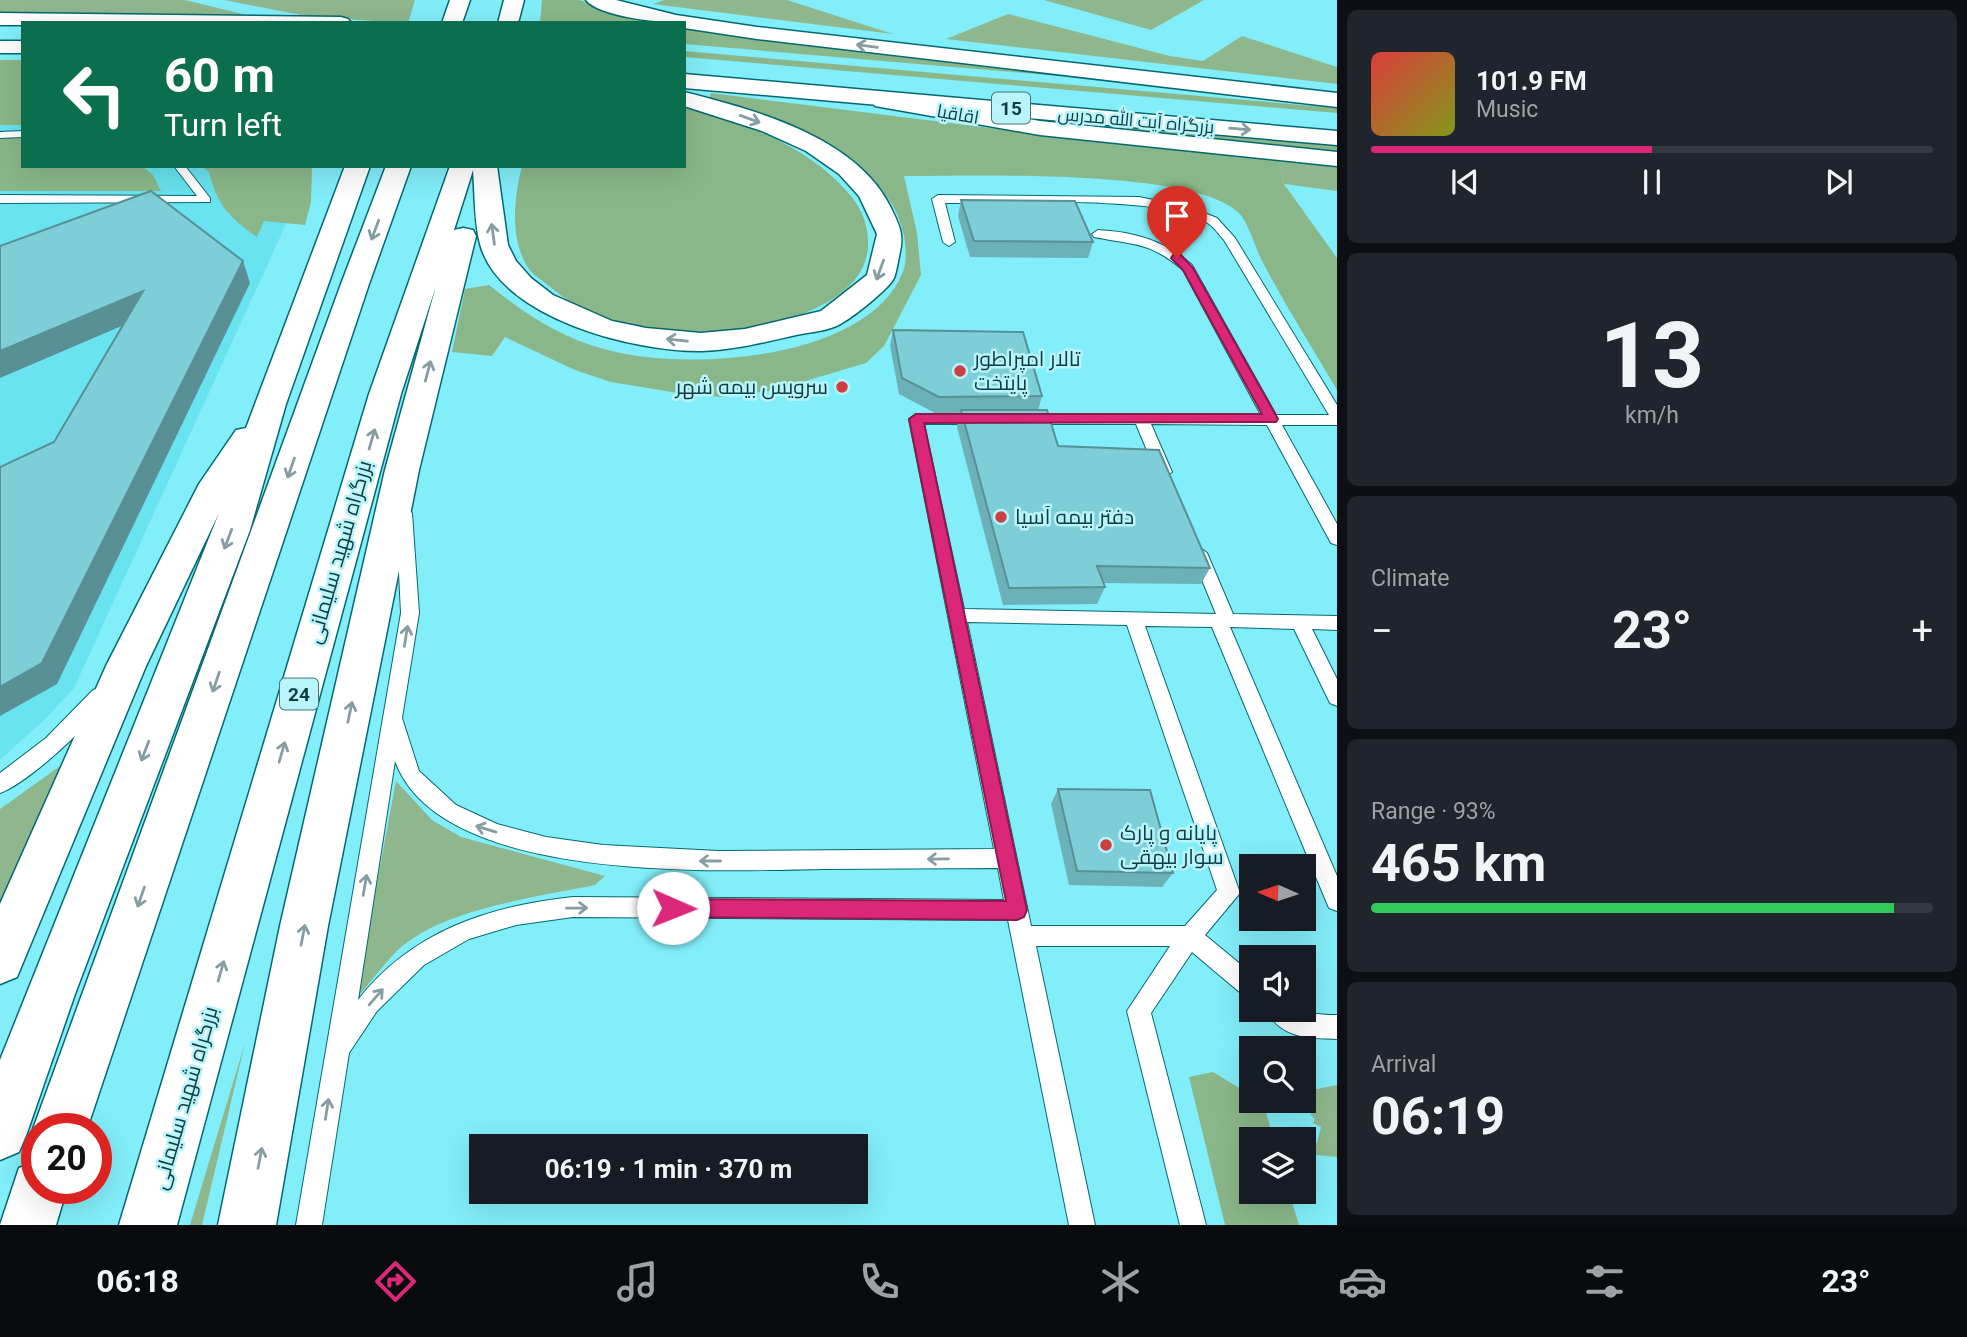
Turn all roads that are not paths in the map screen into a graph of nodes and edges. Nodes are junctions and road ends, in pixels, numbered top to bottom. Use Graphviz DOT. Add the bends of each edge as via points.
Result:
graph roads {
  1 [pos="442,0"];
  2 [pos="514,0"];
  3 [pos="597,0"];
  4 [pos="202,1"];
  5 [pos="452,16"];
  6 [pos="0,19"];
  7 [pos="308,20"];
  8 [pos="319,21"];
  9 [pos="509,21"];
  10 [pos="21,30"];
  11 [pos="0,31"];
  12 [pos="0,47"];
  13 [pos="21,47"];
  14 [pos="740,52"];
  15 [pos="0,56"];
  16 [pos="21,56"];
  17 [pos="686,62"];
  18 [pos="686,81"];
  19 [pos="829,92"];
  20 [pos="1300,96"];
  21 [pos="686,100"];
  22 [pos="1337,100"];
  23 [pos="1337,118"];
  24 [pos="21,134"];
  25 [pos="0,135"];
  26 [pos="1337,138"];
  27 [pos="1337,159"];
  28 [pos="181,168"];
  29 [pos="333,168"];
  30 [pos="357,168"];
  31 [pos="398,168"];
  32 [pos="461,168"];
  33 [pos="482,168"];
  34 [pos="483,168"];
  35 [pos="0,199"];
  36 [pos="1098,234"];
  37 [pos="949,242"];
  38 [pos="329,245"];
  39 [pos="270,404"];
  40 [pos="1141,418"];
  41 [pos="1337,418"];
  42 [pos="1272,419"];
  43 [pos="402,470"];
  44 [pos="1168,481"];
  45 [pos="1190,532"];
  46 [pos="1337,539"];
  47 [pos="956,615"];
  48 [pos="1133,618"];
  49 [pos="1223,620"];
  50 [pos="1300,622"];
  51 [pos="1337,623"];
  52 [pos="126,666"];
  53 [pos="1337,698"];
  54 [pos="394,715"];
  55 [pos="0,784"];
  56 [pos="1006,858"];
  57 [pos="1337,901"];
  58 [pos="1017,910"];
  59 [pos="1022,936"];
  60 [pos="1190,936"];
  61 [pos="0,960"];
  62 [pos="1239,977"];
  63 [pos="50,994"];
  64 [pos="1294,1022"];
  65 [pos="1337,1027"];
  66 [pos="337,1052"];
  67 [pos="0,1096"];
  68 [pos="66,1113"];
  69 [pos="0,1133"];
  70 [pos="34,1204"];
  71 [pos="27,1225"];
  72 [pos="148,1225"];
  73 [pos="247,1225"];
  74 [pos="309,1225"];
  75 [pos="1082,1225"];
  76 [pos="1193,1225"];
  1 -- 5 [label="main road"];
  2 -- 9 [label="main road"];
  20 -- 3 [label="main road, one-way" via="757,33 625,10"];
  4 -- 7 [label="main road"];
  6 -- 7 [label="main road"];
  7 -- 8 [label="main road"];
  10 -- 11 [label="main road"];
  12 -- 13 [label="main road"];
  14 -- 20 [label="main road"];
  15 -- 16 [label="main road"];
  17 -- 23 [label="main road, بزرگراه آیت الله مدرس / 15"];
  18 -- 19 [label="main road, بزرگراه آیت الله مدرس / 15"];
  19 -- 26 [label="main road, بزرگراه آیت الله مدرس / 15, one-way"];
  19 -- 27 [label="main road, اقاقیا" via="1040,128"];
  20 -- 22 [label="main road"];
  21 -- 34 [label="main road, one-way" via="770,126 815,146 848,169 871,193 890,234 880,278 831,318 745,338 701,342 603,328 543,301 504,264 495,245"];
  24 -- 25 [label="lane"];
  28 -- 35 [label="lane" via="206,200"];
  29 -- 38 [label="main road"];
  30 -- 38 [label="main road"];
  31 -- 68 [label="main road, one-way"];
  72 -- 32 [label="main road, بزرگراه شهید سلیمانی / 24, one-way" via="385,394"];
  43 -- 33 [label="main road, one-way"];
  36 -- 42 [label="lane" via="1144,239 1188,268"];
  37 -- 41 [label="lane" via="938,199 1139,201 1164,204 1213,221 1229,238"];
  38 -- 39 [label="main road"];
  39 -- 52 [label="main road" via="216,484"];
  39 -- 63 [label="main road, one-way" via="232,530"];
  40 -- 42 [label="lane"];
  40 -- 44 [label="lane"];
  40 -- 47 [label="lane" via="916,419"];
  41 -- 42 [label="lane"];
  42 -- 46 [label="lane"];
  54 -- 43 [label="lane, one-way" via="410,612"];
  73 -- 43 [label="main road, one-way" via="304,926"];
  45 -- 49 [label="lane"];
  47 -- 48 [label="lane"];
  47 -- 56 [label="lane"];
  48 -- 49 [label="lane"];
  48 -- 60 [label="lane" via="1230,893"];
  49 -- 50 [label="lane"];
  49 -- 57 [label="lane"];
  50 -- 51 [label="lane"];
  50 -- 53 [label="lane"];
  52 -- 55 [label="lane" via="46,751"];
  52 -- 61 [label="main road"];
  56 -- 54 [label="lane, one-way" via="652,861 523,840 475,825 441,806 415,782"];
  66 -- 54 [label="lane, one-way"];
  56 -- 58 [label="lane"];
  58 -- 59 [label="lane"];
  66 -- 58 [label="lane, one-way" via="374,997 411,961 454,932 534,911 573,907"];
  59 -- 60 [label="lane"];
  59 -- 75 [label="lane"];
  60 -- 62 [label="lane"];
  60 -- 76 [label="lane" via="1139,1011"];
  63 -- 67 [label="main road"];
  63 -- 69 [label="main road"];
  64 -- 65 [label="lane"];
  74 -- 66 [label="lane, one-way"];
  70 -- 71 [label="main road"];
}
